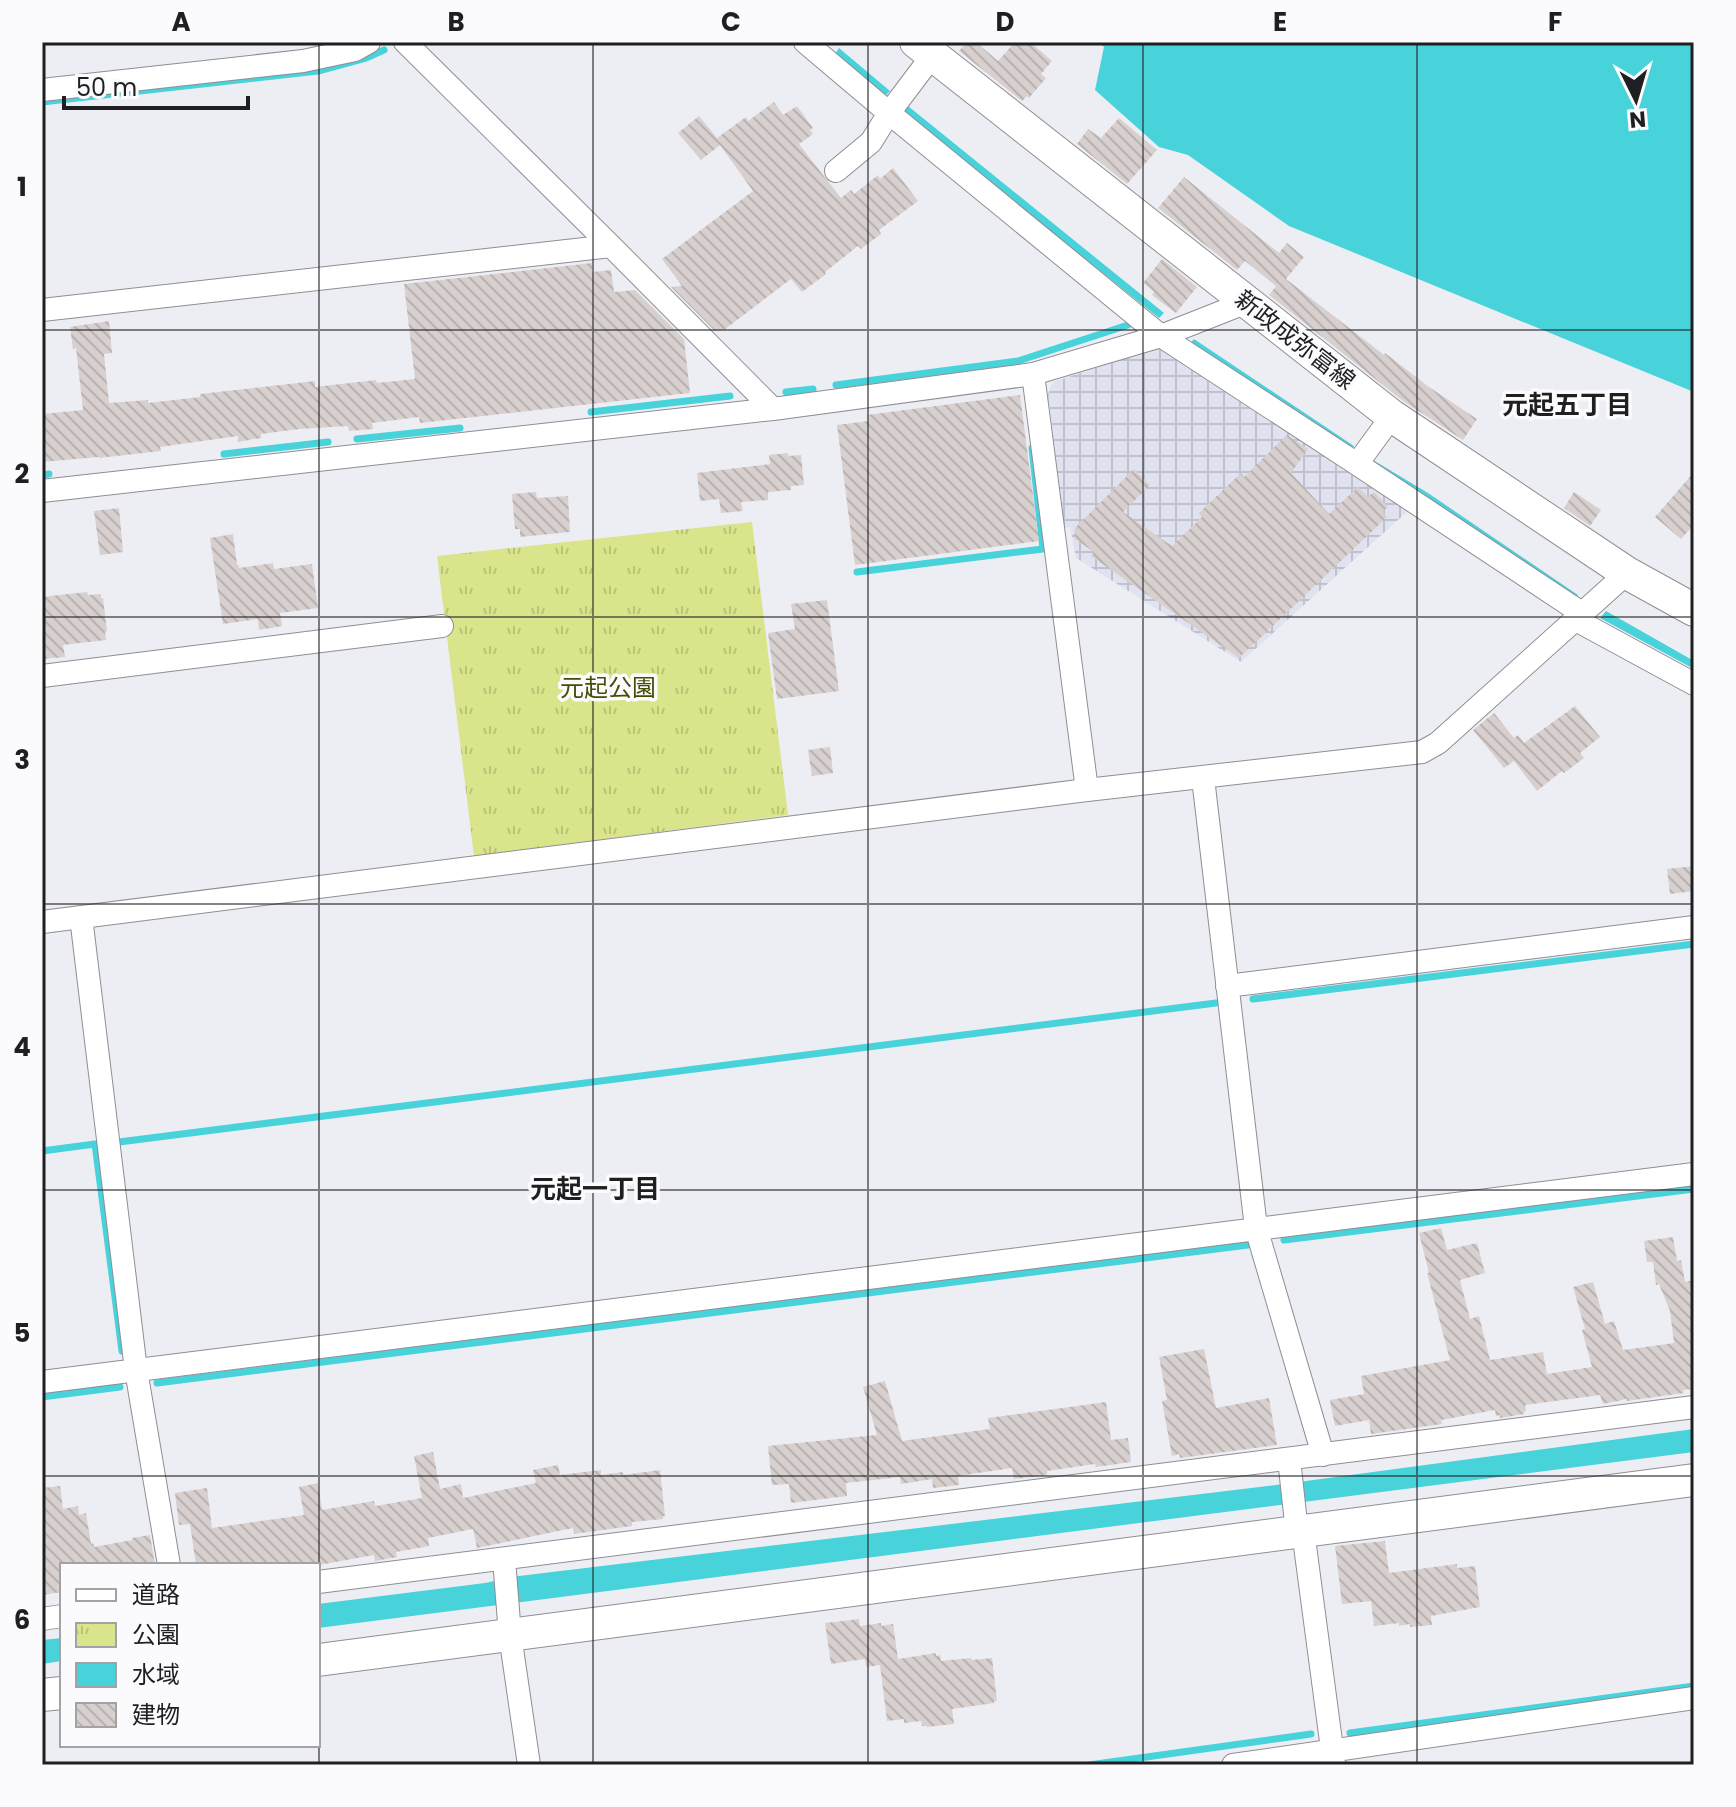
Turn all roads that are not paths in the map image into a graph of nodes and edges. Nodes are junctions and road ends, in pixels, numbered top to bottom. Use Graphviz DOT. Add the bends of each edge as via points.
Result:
graph roads {
  1 [pos="369,42"];
  2 [pos="405,42"];
  3 [pos="820,47"];
  4 [pos="924,49"];
  5 [pos="42,90"];
  6 [pos="889,113"];
  7 [pos="836,171"];
  8 [pos="611,246"];
  9 [pos="1247,302"];
  10 [pos="42,310"];
  11 [pos="1161,336"];
  12 [pos="1033,374"];
  13 [pos="773,409"];
  14 [pos="1392,416"];
  15 [pos="1357,464"];
  16 [pos="42,491"];
  17 [pos="1627,573"];
  18 [pos="1694,610"];
  19 [pos="1580,617"];
  20 [pos="442,626"];
  21 [pos="42,676"];
  22 [pos="1694,684"];
  23 [pos="1203,778"];
  24 [pos="1087,790"];
  25 [pos="81,917"];
  26 [pos="42,922"];
  27 [pos="1694,927"];
  28 [pos="1227,986"];
  29 [pos="1694,1174"];
  30 [pos="1256,1228"];
  31 [pos="136,1370"];
  32 [pos="42,1382"];
  33 [pos="1694,1407"];
  34 [pos="1323,1455"];
  35 [pos="1290,1465"];
  36 [pos="1694,1480"];
  37 [pos="1298,1527"];
  38 [pos="169,1563"];
  39 [pos="504,1565"];
  40 [pos="320,1582"];
  41 [pos="510,1627"];
  42 [pos="320,1660"];
  43 [pos="1694,1698"];
  44 [pos="1334,1758"];
  45 [pos="529,1765"];
  46 [pos="1233,1765"];
  1 -- 5 [label="street" via="303,61"];
  2 -- 8 [label="street"];
  3 -- 6 [label="street"];
  4 -- 6 [label="street"];
  4 -- 9 [label="street, 新政成弥富線"];
  6 -- 7 [label="street" via="871,142"];
  6 -- 11 [label="street"];
  8 -- 10 [label="street"];
  8 -- 13 [label="street"];
  9 -- 11 [label="street"];
  9 -- 14 [label="street, 新政成弥富線"];
  11 -- 12 [label="street"];
  11 -- 15 [label="street"];
  12 -- 13 [label="street"];
  12 -- 24 [label="street"];
  13 -- 16 [label="street"];
  14 -- 15 [label="street"];
  14 -- 17 [label="street, 新政成弥富線"];
  15 -- 19 [label="street"];
  17 -- 18 [label="street, 新政成弥富線"];
  17 -- 19 [label="street"];
  19 -- 22 [label="street"];
  19 -- 23 [label="street" via="1422,752"];
  20 -- 21 [label="street"];
  23 -- 24 [label="street"];
  23 -- 28 [label="street"];
  24 -- 25 [label="street"];
  25 -- 26 [label="street"];
  25 -- 31 [label="street"];
  27 -- 28 [label="street"];
  28 -- 30 [label="street"];
  29 -- 30 [label="street"];
  30 -- 31 [label="street"];
  30 -- 34 [label="street"];
  31 -- 32 [label="street"];
  31 -- 38 [label="street"];
  33 -- 34 [label="street"];
  34 -- 35 [label="street"];
  35 -- 37 [label="street"];
  35 -- 39 [label="street"];
  36 -- 37 [label="street"];
  37 -- 41 [label="street"];
  37 -- 44 [label="street"];
  39 -- 40 [label="street"];
  39 -- 41 [label="street"];
  41 -- 42 [label="street"];
  41 -- 45 [label="street"];
  43 -- 44 [label="street"];
  44 -- 46 [label="street"];
}
